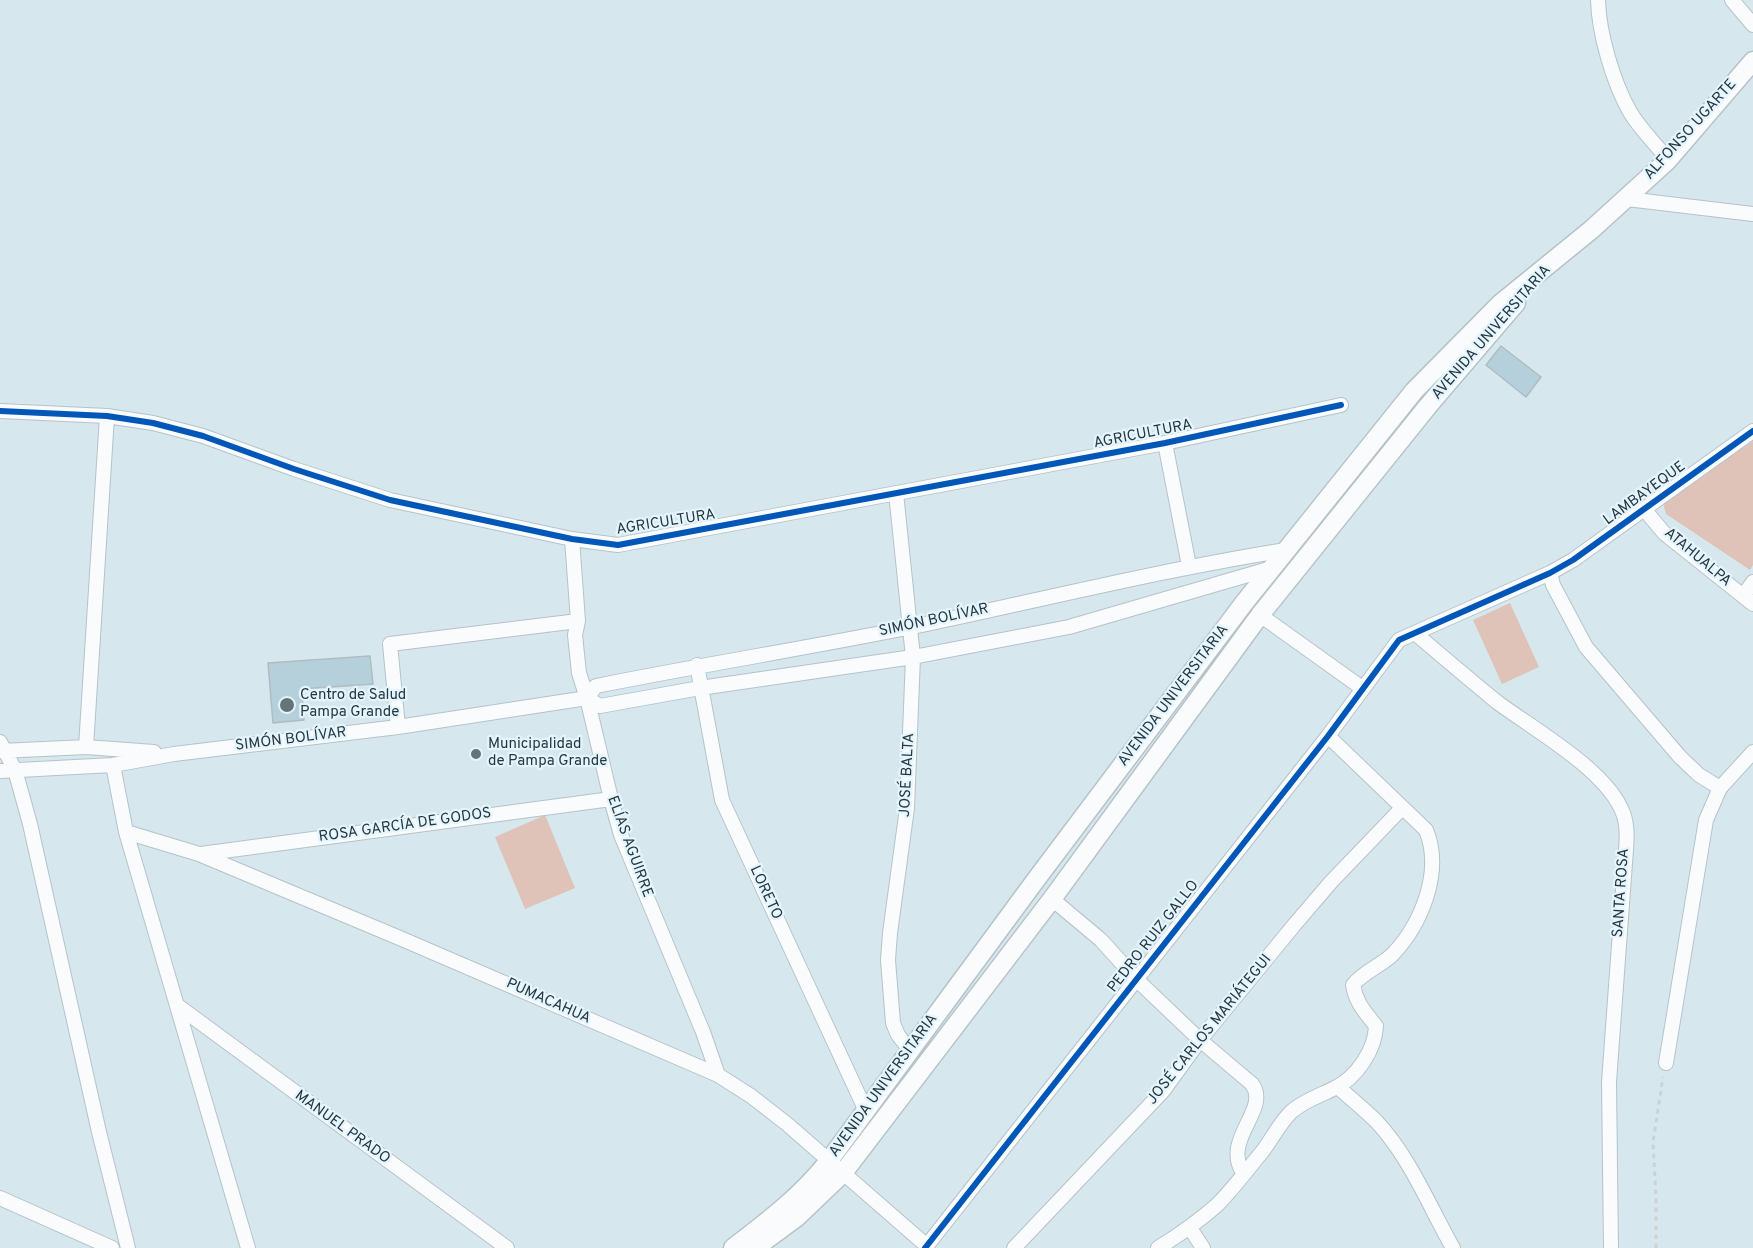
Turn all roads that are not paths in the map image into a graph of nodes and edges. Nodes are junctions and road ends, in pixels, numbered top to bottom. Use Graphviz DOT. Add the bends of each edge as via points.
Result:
graph roads {
  1 [pos="1598,0"];
  2 [pos="1732,0"];
  3 [pos="1753,25"];
  4 [pos="1753,61"];
  5 [pos="1668,160"];
  6 [pos="1627,199"];
  7 [pos="1753,214"];
  8 [pos="1558,258"];
  9 [pos="1341,405"];
  10 [pos="0,411"];
  11 [pos="107,416"];
  12 [pos="1753,432"];
  13 [pos="1165,443"];
  14 [pos="896,493"];
  15 [pos="1644,509"];
  16 [pos="572,539"];
  17 [pos="1286,550"];
  18 [pos="1189,566"];
  19 [pos="1272,568"];
  20 [pos="1550,573"];
  21 [pos="1753,582"];
  22 [pos="1748,600"];
  23 [pos="1260,615"];
  24 [pos="578,621"];
  25 [pos="911,627"];
  26 [pos="1416,634"];
  27 [pos="1399,640"];
  28 [pos="913,657"];
  29 [pos="697,665"];
  30 [pos="700,688"];
  31 [pos="1362,688"];
  32 [pos="587,698"];
  33 [pos="398,727"];
  34 [pos="1328,736"];
  35 [pos="86,747"];
  36 [pos="2,748"];
  37 [pos="1753,752"];
  38 [pos="174,754"];
  39 [pos="113,765"];
  40 [pos="15,770"];
  41 [pos="0,771"];
  42 [pos="1720,788"];
  43 [pos="610,799"];
  44 [pos="1402,808"];
  45 [pos="126,832"];
  46 [pos="199,854"];
  47 [pos="1052,899"];
  48 [pos="1136,979"];
  49 [pos="178,1006"];
  50 [pos="1200,1040"];
  51 [pos="910,1050"];
  52 [pos="1666,1063"];
  53 [pos="718,1075"];
  54 [pos="1338,1087"];
  55 [pos="866,1111"];
  56 [pos="836,1167"];
  57 [pos="1244,1174"];
  58 [pos="0,1198"];
  59 [pos="1190,1228"];
  60 [pos="926,1247"];
  61 [pos="112,1248"];
  62 [pos="128,1248"];
  63 [pos="248,1248"];
  64 [pos="507,1248"];
  65 [pos="733,1248"];
  66 [pos="755,1248"];
  67 [pos="1014,1248"];
  68 [pos="1158,1248"];
  69 [pos="1203,1248"];
  70 [pos="1453,1248"];
  71 [pos="1611,1248"];
  1 -- 5 [label="street" via="1621,94 1631,114"];
  2 -- 3 [label="street"];
  4 -- 5 [label="main road, ALFONSO UGARTE"];
  5 -- 6 [label="main road, ALFONSO UGARTE"];
  6 -- 7 [label="street"];
  6 -- 8 [label="main road, ALFONSO UGARTE"];
  8 -- 17 [label="main road, AVENIDA UNIVERSITARIA" via="1500,304 1414,391"];
  8 -- 23 [label="main road, AVENIDA UNIVERSITARIA" via="1428,406"];
  9 -- 13 [label="street, AGRICULTURA"];
  10 -- 11 [label="street, AGRICULTURA"];
  11 -- 16 [label="street, AGRICULTURA" via="203,436 390,500"];
  11 -- 35 [label="street"];
  12 -- 15 [label="street, LAMBAYEQUE"];
  13 -- 14 [label="street, AGRICULTURA"];
  13 -- 18 [label="street"];
  14 -- 16 [label="street, AGRICULTURA" via="618,545"];
  14 -- 25 [label="street, JOSÉ BALTA"];
  15 -- 20 [label="street, LAMBAYEQUE"];
  15 -- 22 [label="street, ATAHUALPA" via="1664,533"];
  16 -- 24 [label="street, ELÍAS AGUIRRE"];
  17 -- 18 [label="street, SIMÓN BOLÍVAR"];
  17 -- 19 [label="main road, AVENIDA UNIVERSITARIA"];
  18 -- 25 [label="street, SIMÓN BOLÍVAR"];
  19 -- 28 [label="street, SIMÓN BOLÍVAR" via="1069,627"];
  19 -- 51 [label="main road, AVENIDA UNIVERSITARIA"];
  20 -- 26 [label="street, LAMBAYEQUE"];
  20 -- 42 [label="street" via="1586,647 1680,757"];
  21 -- 22 [label="street"];
  23 -- 31 [label="street"];
  23 -- 47 [label="main road, AVENIDA UNIVERSITARIA"];
  24 -- 32 [label="street, ELÍAS AGUIRRE" via="575,635 579,673"];
  24 -- 33 [label="street" via="390,644"];
  25 -- 28 [label="street, JOSÉ BALTA"];
  25 -- 29 [label="street, SIMÓN BOLÍVAR"];
  26 -- 27 [label="street, LAMBAYEQUE"];
  26 -- 71 [label="street, SANTA ROSA" via="1498,702 1576,758 1615,798 1623,814 1625,853 1609,1082"];
  27 -- 31 [label="street, PEDRO RUIZ GALLO"];
  28 -- 30 [label="street, SIMÓN BOLÍVAR"];
  28 -- 51 [label="street, JOSÉ BALTA" via="907,808 888,960 893,1023"];
  29 -- 30 [label="street, LORETO"];
  29 -- 32 [label="street, SIMÓN BOLÍVAR" via="596,686"];
  30 -- 32 [label="street, SIMÓN BOLÍVAR" via="600,706"];
  30 -- 55 [label="street, LORETO" via="722,800"];
  31 -- 34 [label="street, PEDRO RUIZ GALLO"];
  32 -- 33 [label="street, SIMÓN BOLÍVAR"];
  32 -- 43 [label="street, ELÍAS AGUIRRE"];
  33 -- 38 [label="street, SIMÓN BOLÍVAR"];
  34 -- 44 [label="street"];
  34 -- 48 [label="street, PEDRO RUIZ GALLO"];
  35 -- 36 [label="street, SIMÓN BOLÍVAR"];
  35 -- 38 [label="street, SIMÓN BOLÍVAR"];
  36 -- 40 [label="street"];
  37 -- 42 [label="street"];
  38 -- 39 [label="street, SIMÓN BOLÍVAR"];
  39 -- 40 [label="street, SIMÓN BOLÍVAR"];
  39 -- 45 [label="street"];
  40 -- 41 [label="street, SIMÓN BOLÍVAR"];
  40 -- 62 [label="street"];
  42 -- 52 [label="street" via="1706,820"];
  43 -- 46 [label="street, ROSA GARCÍA DE GODOS"];
  43 -- 53 [label="street, ELÍAS AGUIRRE"];
  44 -- 50 [label="street, JOSÉ CARLOS MARIÁTEGUI" via="1331,882"];
  44 -- 54 [label="street" via="1426,830 1432,844 1431,882 1405,940 1353,985 1360,1007 1376,1026 1375,1036 1357,1070"];
  45 -- 46 [label="street, PUMACAHUA"];
  45 -- 49 [label="street"];
  46 -- 53 [label="street, PUMACAHUA"];
  47 -- 48 [label="street" via="1101,940"];
  47 -- 56 [label="main road, AVENIDA UNIVERSITARIA"];
  48 -- 50 [label="street"];
  48 -- 60 [label="street, PEDRO RUIZ GALLO"];
  49 -- 63 [label="street"];
  49 -- 64 [label="street, MANUEL PRADO"];
  50 -- 57 [label="street" via="1257,1091 1252,1113 1238,1141 1238,1166"];
  50 -- 67 [label="street, JOSÉ CARLOS MARIÁTEGUI" via="1163,1091"];
  51 -- 55 [label="main road, AVENIDA UNIVERSITARIA"];
  53 -- 56 [label="street, PUMACAHUA" via="787,1124"];
  54 -- 57 [label="street" via="1293,1110"];
  54 -- 70 [label="street" via="1392,1141"];
  55 -- 56 [label="main road, AVENIDA UNIVERSITARIA"];
  56 -- 60 [label="street, PUMACAHUA"];
  56 -- 65 [label="main road, AVENIDA UNIVERSITARIA"];
  56 -- 66 [label="main road, AVENIDA UNIVERSITARIA" via="797,1217"];
  57 -- 59 [label="street"];
  58 -- 61 [label="street"];
  59 -- 68 [label="street"];
  59 -- 69 [label="street"];
}
